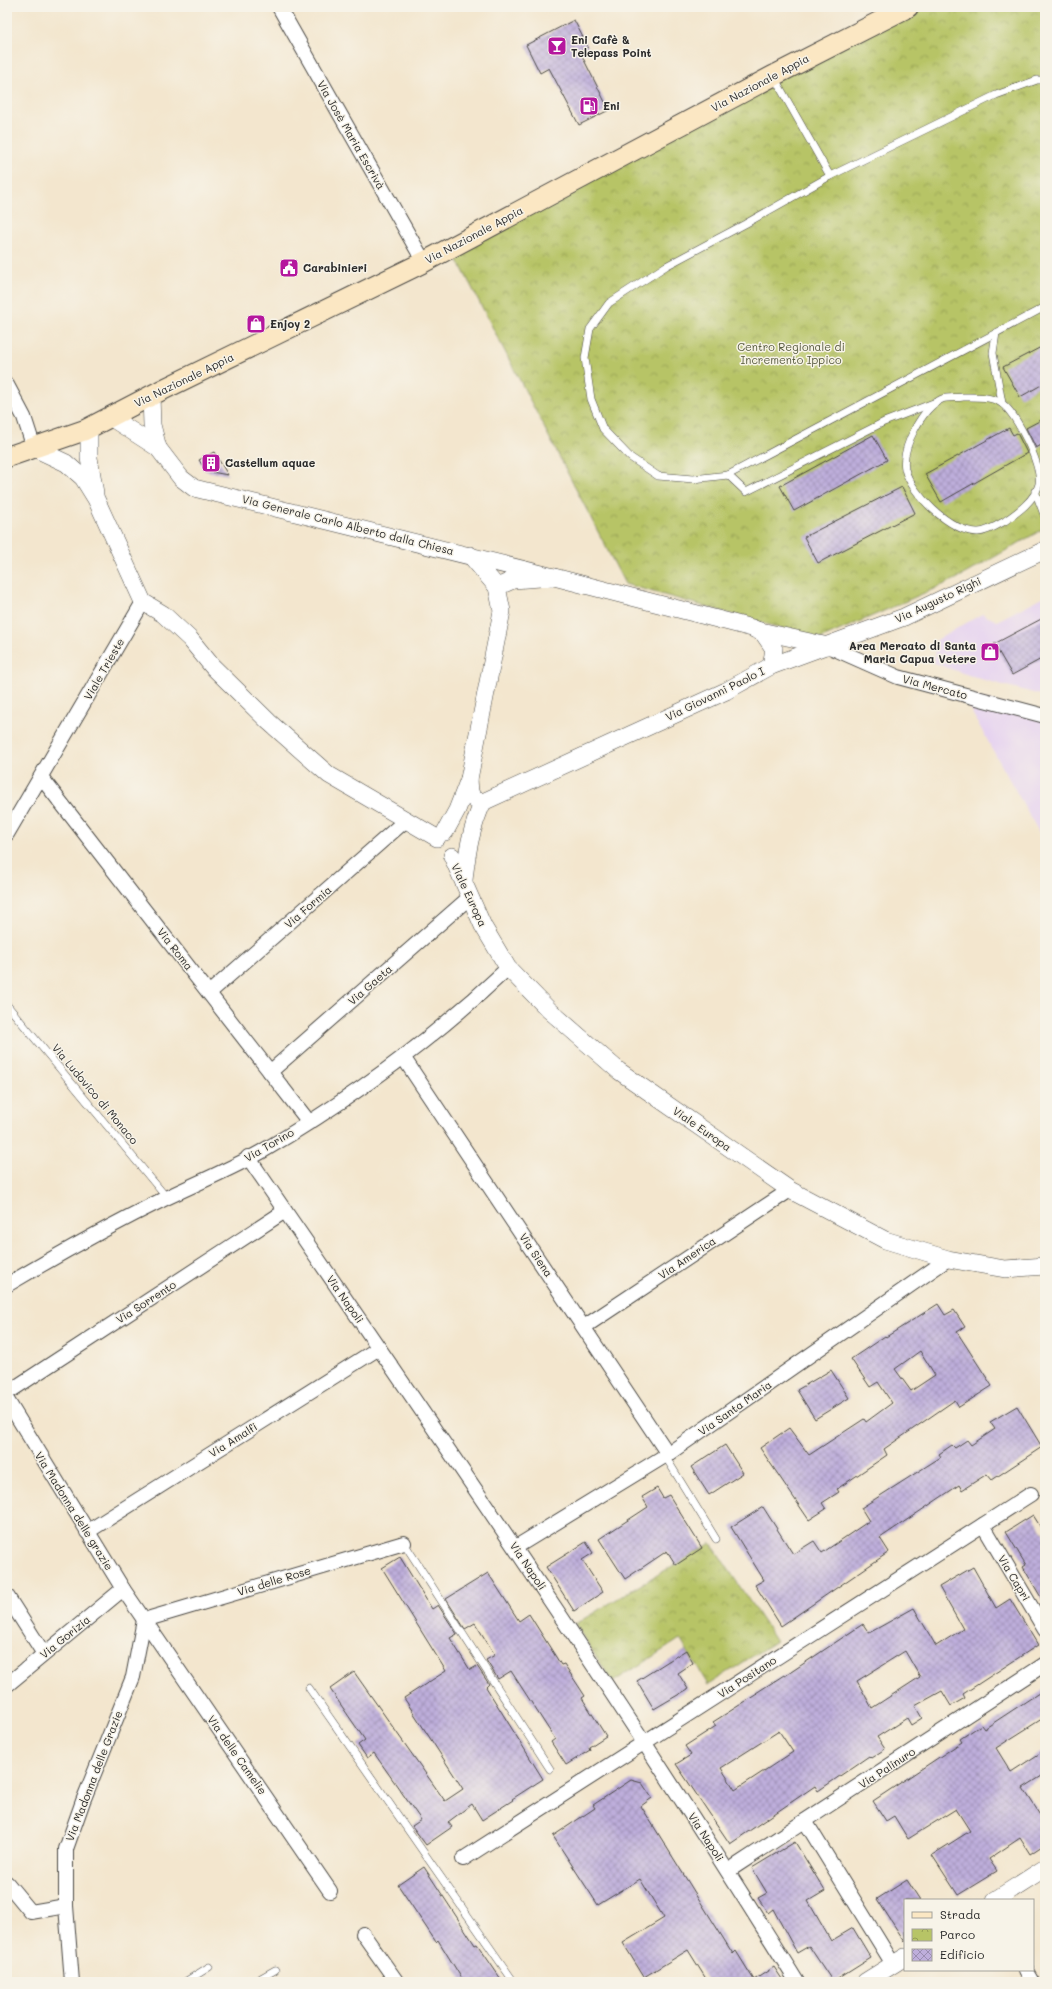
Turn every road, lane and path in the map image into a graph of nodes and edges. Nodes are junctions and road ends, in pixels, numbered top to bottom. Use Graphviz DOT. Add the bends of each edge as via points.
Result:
graph roads {
  1 [pos="279,7"];
  2 [pos="908,7"];
  3 [pos="773,76"];
  4 [pos="1045,80"];
  5 [pos="830,176"];
  6 [pos="424,262"];
  7 [pos="1045,307"];
  8 [pos="996,334"];
  9 [pos="7,385"];
  10 [pos="151,396"];
  11 [pos="942,399"];
  12 [pos="1002,403"];
  13 [pos="110,417"];
  14 [pos="89,428"];
  15 [pos="34,448"];
  16 [pos="158,448"];
  17 [pos="7,457"];
  18 [pos="728,475"];
  19 [pos="1035,492"];
  20 [pos="96,499"];
  21 [pos="1045,516"];
  22 [pos="1045,550"];
  23 [pos="470,555"];
  24 [pos="554,577"];
  25 [pos="497,587"];
  26 [pos="143,602"];
  27 [pos="752,628"];
  28 [pos="828,646"];
  29 [pos="771,666"];
  30 [pos="1045,716"];
  31 [pos="41,777"];
  32 [pos="469,779"];
  33 [pos="483,802"];
  34 [pos="406,820"];
  35 [pos="7,834"];
  36 [pos="441,835"];
  37 [pos="464,880"];
  38 [pos="470,897"];
  39 [pos="508,968"];
  40 [pos="209,993"];
  41 [pos="7,1005"];
  42 [pos="403,1057"];
  43 [pos="270,1072"];
  44 [pos="309,1122"];
  45 [pos="248,1158"];
  46 [pos="790,1190"];
  47 [pos="167,1198"];
  48 [pos="285,1211"];
  49 [pos="948,1259"];
  50 [pos="1045,1266"];
  51 [pos="7,1285"];
  52 [pos="584,1327"];
  53 [pos="379,1348"];
  54 [pos="7,1393"];
  55 [pos="7,1400"];
  56 [pos="666,1455"];
  57 [pos="1031,1494"];
  58 [pos="983,1525"];
  59 [pos="87,1532"];
  60 [pos="716,1539"];
  61 [pos="404,1543"];
  62 [pos="516,1547"];
  63 [pos="123,1589"];
  64 [pos="7,1596"];
  65 [pos="144,1620"];
  66 [pos="1045,1630"];
  67 [pos="44,1654"];
  68 [pos="1045,1664"];
  69 [pos="7,1685"];
  70 [pos="309,1688"];
  71 [pos="644,1743"];
  72 [pos="550,1769"];
  73 [pos="805,1821"];
  74 [pos="462,1859"];
  75 [pos="1045,1868"];
  76 [pos="728,1871"];
  77 [pos="7,1883"];
  78 [pos="330,1891"];
  79 [pos="997,1899"];
  80 [pos="66,1906"];
  81 [pos="363,1934"];
  82 [pos="210,1967"];
  83 [pos="275,1970"];
  84 [pos="1027,1971"];
  85 [pos="885,1972"];
  86 [pos="72,1982"];
  87 [pos="185,1982"];
  88 [pos="254,1982"];
  89 [pos="397,1982"];
  90 [pos="514,1982"];
  91 [pos="797,1982"];
  92 [pos="1033,1982"];
  1 -- 6 [label="street, Via Josè Maria Escrivà"];
  2 -- 3 [label="main road, Via Nazionale Appia"];
  3 -- 5 [label="lane"];
  3 -- 6 [label="main road, Via Nazionale Appia"];
  4 -- 5 [label="lane" via="1037,80 996,94"];
  5 -- 18 [label="lane" via="633,286 609,303 590,329 585,358 591,399 603,429 630,457 658,476 693,479"];
  6 -- 10 [label="main road, Via Nazionale Appia"];
  7 -- 8 [label="lane"];
  8 -- 12 [label="lane" via="993,353"];
  8 -- 18 [label="lane"];
  9 -- 15 [label="street" via="24,417"];
  10 -- 13 [label="main road, Via Nazionale Appia"];
  10 -- 16 [label="street, Via Generale Carlo Alberto dalla Chiesa" via="152,425"];
  11 -- 12 [label="lane" via="985,398"];
  11 -- 18 [label="lane" via="884,422 746,492"];
  11 -- 19 [label="lane" via="927,412 914,431 905,453 905,469 913,486 936,512 960,529 978,533 999,525 1019,512"];
  12 -- 19 [label="lane" via="1021,428 1034,458 1039,483"];
  13 -- 14 [label="main road, Via Nazionale Appia"];
  13 -- 16 [label="street, Via Generale Carlo Alberto dalla Chiesa"];
  14 -- 15 [label="main road, Via Nazionale Appia"];
  14 -- 20 [label="street" via="89,458"];
  15 -- 17 [label="main road, Via Nazionale Appia"];
  15 -- 20 [label="street" via="66,463 83,478"];
  16 -- 23 [label="street, Via Generale Carlo Alberto dalla Chiesa" via="181,478 194,488"];
  19 -- 21 [label="lane"];
  20 -- 26 [label="street"];
  22 -- 28 [label="street, Via Augusto Righi" via="904,617"];
  23 -- 24 [label="street, Via Generale Carlo Alberto dalla Chiesa"];
  23 -- 25 [label="street"];
  24 -- 25 [label="street, Via Giovanni Paolo I" via="513,580"];
  24 -- 27 [label="street, Via Giovanni Paolo I"];
  25 -- 32 [label="street" via="502,611"];
  26 -- 31 [label="street, Viale Trieste"];
  26 -- 34 [label="street" via="163,614 190,638 212,666 268,722 329,775"];
  27 -- 28 [label="street"];
  27 -- 29 [label="street, Via Giovanni Paolo I" via="763,633 774,649"];
  28 -- 29 [label="street, Via Augusto Righi"];
  28 -- 30 [label="street, Via Mercato" via="898,677"];
  29 -- 33 [label="street, Via Giovanni Paolo I" via="726,691"];
  31 -- 35 [label="street, Viale Trieste"];
  31 -- 40 [label="street, Via Roma"];
  32 -- 33 [label="street" via="470,793 475,800"];
  32 -- 36 [label="street" via="456,811"];
  33 -- 37 [label="street" via="467,848"];
  34 -- 36 [label="street"];
  34 -- 40 [label="street, Via Formia"];
  36 -- 37 [label="street, Viale Europa" via="450,831 457,835 461,843 458,851 452,856"];
  37 -- 38 [label="street, Viale Europa"];
  38 -- 39 [label="street, Viale Europa" via="483,926"];
  38 -- 43 [label="street, Via Gaeta"];
  39 -- 42 [label="street, Via Torino" via="458,1014"];
  39 -- 46 [label="street, Viale Europa" via="549,1010 620,1071"];
  40 -- 43 [label="street, Via Roma"];
  41 -- 47 [label="lane, Via Ludovico di Monaco"];
  42 -- 44 [label="street, Via Torino"];
  42 -- 52 [label="street, Via Siena"];
  43 -- 44 [label="street, Via Roma"];
  44 -- 45 [label="street, Via Torino"];
  45 -- 47 [label="street, Via Torino"];
  45 -- 48 [label="street, Via Napoli"];
  46 -- 49 [label="street, Viale Europa" via="885,1240"];
  46 -- 52 [label="street, Via America"];
  47 -- 51 [label="street, Via Torino" via="71,1246"];
  48 -- 53 [label="street, Via Napoli"];
  48 -- 54 [label="street, Via Sorrento"];
  49 -- 50 [label="street, Viale Europa" via="1005,1269"];
  49 -- 56 [label="street, Via Santa Maria"];
  52 -- 56 [label="street, Via Siena"];
  53 -- 59 [label="street, Via Amalfi"];
  53 -- 62 [label="street, Via Napoli"];
  55 -- 59 [label="street, Via Madonna delle grazie"];
  56 -- 60 [label="lane"];
  56 -- 62 [label="street, Via Santa Maria"];
  57 -- 58 [label="street, Via Positano"];
  58 -- 66 [label="street, Via Capri"];
  58 -- 71 [label="street, Via Positano"];
  59 -- 63 [label="street, Via Madonna delle grazie"];
  61 -- 65 [label="street, Via delle Rose"];
  61 -- 72 [label="lane"];
  62 -- 71 [label="street, Via Napoli"];
  63 -- 65 [label="street, Via Madonna delle grazie"];
  63 -- 67 [label="street, Via Gorizia"];
  64 -- 67 [label="street"];
  65 -- 78 [label="street, Via delle Camelie"];
  65 -- 80 [label="street, Via Madonna delle Grazie" via="133,1677 66,1850"];
  67 -- 69 [label="street, Via Gorizia"];
  68 -- 73 [label="street, Via Palinuro"];
  70 -- 90 [label="lane"];
  71 -- 74 [label="street, Via Positano"];
  71 -- 76 [label="street, Via Napoli"];
  73 -- 76 [label="street, Via Palinuro"];
  73 -- 85 [label="street"];
  75 -- 79 [label="street"];
  76 -- 91 [label="street, Via Napoli"];
  77 -- 80 [label="street" via="31,1912"];
  80 -- 86 [label="street, Via Madonna delle Grazie"];
  81 -- 89 [label="street"];
  82 -- 87 [label="lane"];
  83 -- 88 [label="lane"];
  84 -- 92 [label="street"];
}
